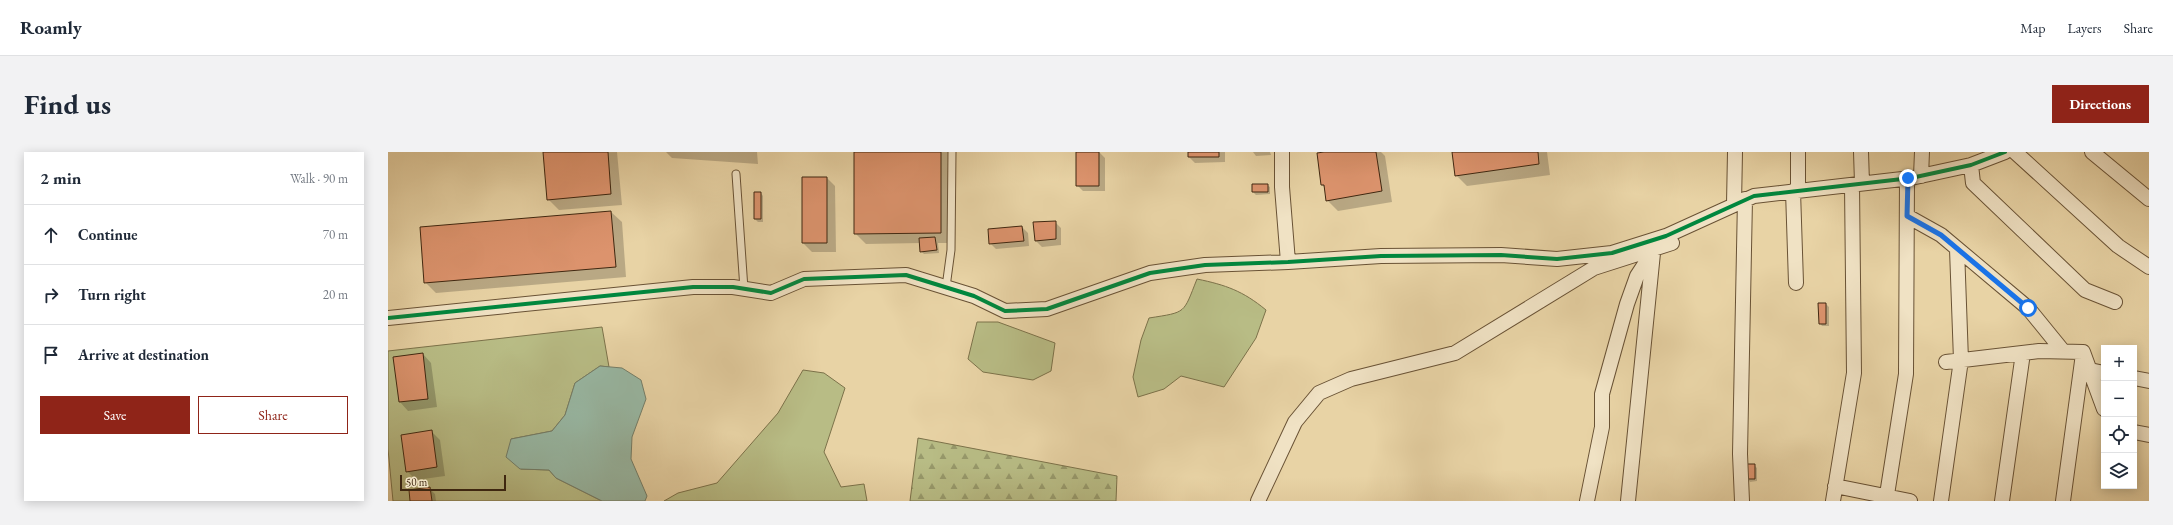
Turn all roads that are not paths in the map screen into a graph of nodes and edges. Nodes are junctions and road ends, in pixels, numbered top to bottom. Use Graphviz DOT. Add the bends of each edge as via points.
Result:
graph roads {
  1 [pos="952,152"];
  2 [pos="1282,152"];
  3 [pos="1735,152"];
  4 [pos="1798,152"];
  5 [pos="1861,152"];
  6 [pos="1922,152"];
  7 [pos="2005,152"];
  8 [pos="2016,152"];
  9 [pos="2092,152"];
  10 [pos="1986,156"];
  11 [pos="1971,165"];
  12 [pos="736,174"];
  13 [pos="1914,177"];
  14 [pos="1857,184"];
  15 [pos="1795,191"];
  16 [pos="2149,199"];
  17 [pos="1740,201"];
  18 [pos="1718,211"];
  19 [pos="1907,216"];
  20 [pos="1957,249"];
  21 [pos="1654,250"];
  22 [pos="1288,262"];
  23 [pos="2149,267"];
  24 [pos="1796,283"];
  25 [pos="946,287"];
  26 [pos="744,289"];
  27 [pos="2115,302"];
  28 [pos="388,318"];
  29 [pos="2063,351"];
  30 [pos="2084,352"];
  31 [pos="2023,353"];
  32 [pos="1961,360"];
  33 [pos="1946,362"];
  34 [pos="2090,370"];
  35 [pos="2101,372"];
  36 [pos="2137,379"];
  37 [pos="2149,381"];
  38 [pos="2101,401"];
  39 [pos="2137,433"];
  40 [pos="2149,435"];
  41 [pos="1835,486"];
  42 [pos="1886,499"];
  43 [pos="1258,501"];
  44 [pos="1587,501"];
  45 [pos="1628,501"];
  46 [pos="1742,501"];
  47 [pos="1833,501"];
  48 [pos="1910,501"];
  49 [pos="1941,501"];
  50 [pos="2002,501"];
  51 [pos="2063,501"];
  1 -- 25 [label="lane" via="951,250"];
  2 -- 22 [label="street"];
  3 -- 17 [label="street"];
  4 -- 15 [label="street"];
  5 -- 14 [label="street"];
  6 -- 13 [label="street"];
  7 -- 10 [label="street"];
  8 -- 23 [label="street" via="2118,246"];
  9 -- 16 [label="street"];
  10 -- 11 [label="street"];
  11 -- 13 [label="street"];
  11 -- 27 [label="street" via="1972,184 2085,290"];
  12 -- 26 [label="lane"];
  13 -- 14 [label="street"];
  13 -- 19 [label="street"];
  14 -- 15 [label="street"];
  14 -- 41 [label="street" via="1854,374"];
  15 -- 17 [label="street" via="1754,196"];
  15 -- 24 [label="street"];
  17 -- 18 [label="street"];
  17 -- 46 [label="street"];
  18 -- 21 [label="street" via="1677,241"];
  18 -- 22 [label="street" via="1666,236 1612,253 1558,259 1501,255 1381,256"];
  19 -- 20 [label="street" via="1941,235"];
  19 -- 42 [label="street" via="1906,374"];
  20 -- 29 [label="street" via="2028,308"];
  20 -- 32 [label="street"];
  21 -- 43 [label="street" via="1594,268 1455,353 1351,379 1319,393 1294,422"];
  21 -- 44 [label="street" via="1637,276 1602,394 1602,427"];
  21 -- 45 [label="street"];
  22 -- 25 [label="street" via="1205,265 1150,273 1047,309 1005,311 974,296"];
  25 -- 26 [label="street" via="906,275 804,279 771,292"];
  26 -- 28 [label="street" via="693,287"];
  29 -- 30 [label="street"];
  29 -- 31 [label="street"];
  30 -- 34 [label="street"];
  30 -- 51 [label="street"];
  31 -- 32 [label="street"];
  31 -- 50 [label="street"];
  32 -- 33 [label="street"];
  32 -- 49 [label="street"];
  34 -- 35 [label="street"];
  34 -- 38 [label="street"];
  36 -- 37 [label="street"];
  39 -- 40 [label="street"];
  41 -- 42 [label="street"];
  41 -- 47 [label="street"];
  42 -- 48 [label="street"];
}
